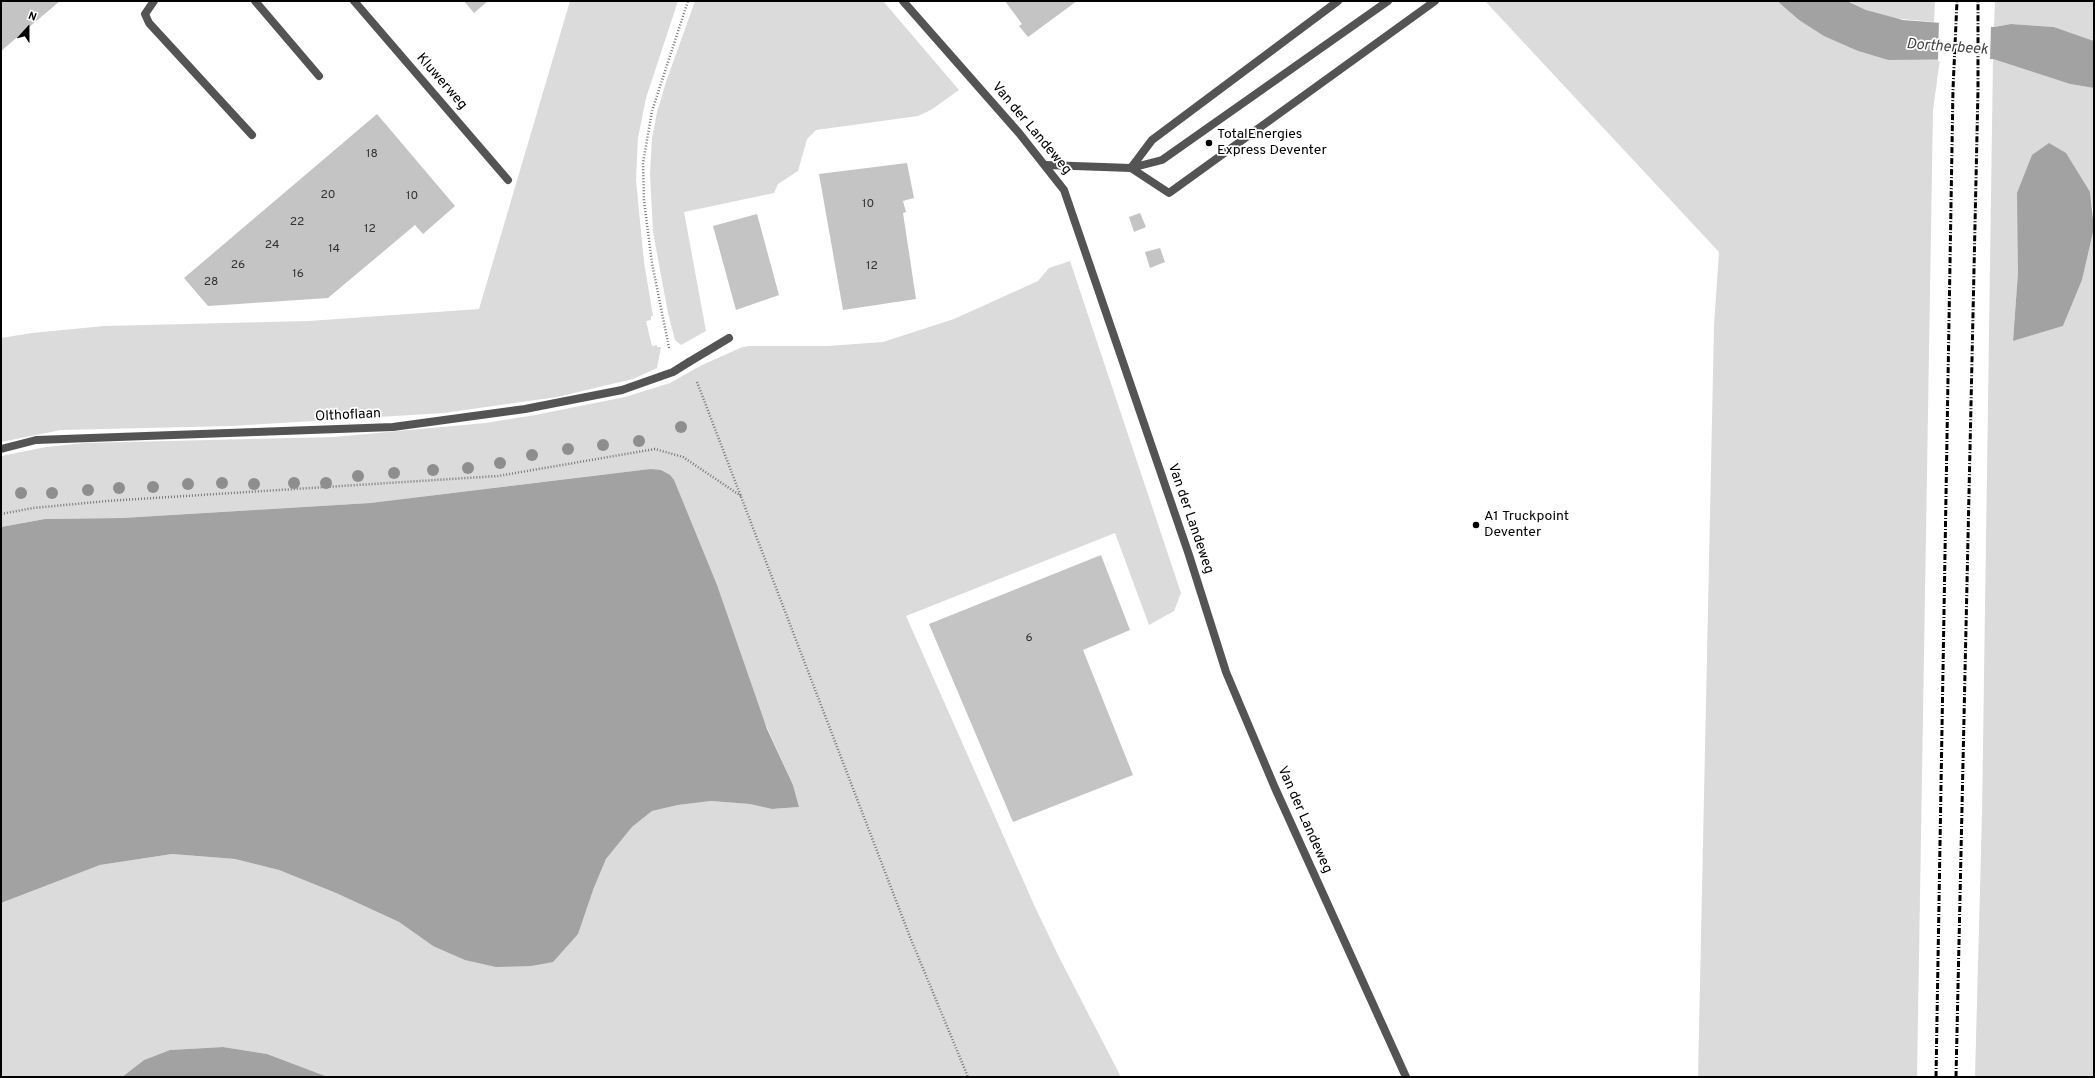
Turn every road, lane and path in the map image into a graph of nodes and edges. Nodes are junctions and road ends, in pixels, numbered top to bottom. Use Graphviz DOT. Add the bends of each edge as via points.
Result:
graph roads {
  1 [pos="154,1"];
  2 [pos="255,1"];
  3 [pos="354,1"];
  4 [pos="688,1"];
  5 [pos="902,1"];
  6 [pos="1338,1"];
  7 [pos="1388,1"];
  8 [pos="1435,1"];
  9 [pos="319,76"];
  10 [pos="252,135"];
  11 [pos="1046,165"];
  12 [pos="1131,168"];
  13 [pos="508,180"];
  14 [pos="729,338"];
  15 [pos="689,362"];
  16 [pos="673,372"];
  17 [pos="1,449"];
  18 [pos="741,496"];
  19 [pos="1,514"];
  20 [pos="968,1077"];
  21 [pos="1406,1077"];
  1 -- 10 [label="street" via="145,14 149,23"];
  2 -- 9 [label="street"];
  3 -- 13 [label="street, Kluwerweg"];
  4 -- 16 [label="path" via="652,111 643,163 644,202 651,255"];
  5 -- 11 [label="street, Van der Landeweg"];
  6 -- 12 [label="street" via="1152,140"];
  7 -- 12 [label="street" via="1162,160"];
  8 -- 12 [label="street" via="1169,193"];
  11 -- 12 [label="street"];
  11 -- 21 [label="street, Van der Landeweg" via="1064,190 1189,555 1226,672 1275,788"];
  14 -- 15 [label="street, Olthoflaan"];
  15 -- 16 [label="street, Olthoflaan"];
  15 -- 18 [label="path"];
  16 -- 17 [label="street, Olthoflaan" via="622,390 525,409 393,427 36,440"];
  18 -- 19 [label="path" via="684,457 655,449 498,476 107,501 33,508"];
  18 -- 20 [label="path" via="910,937"];
}
